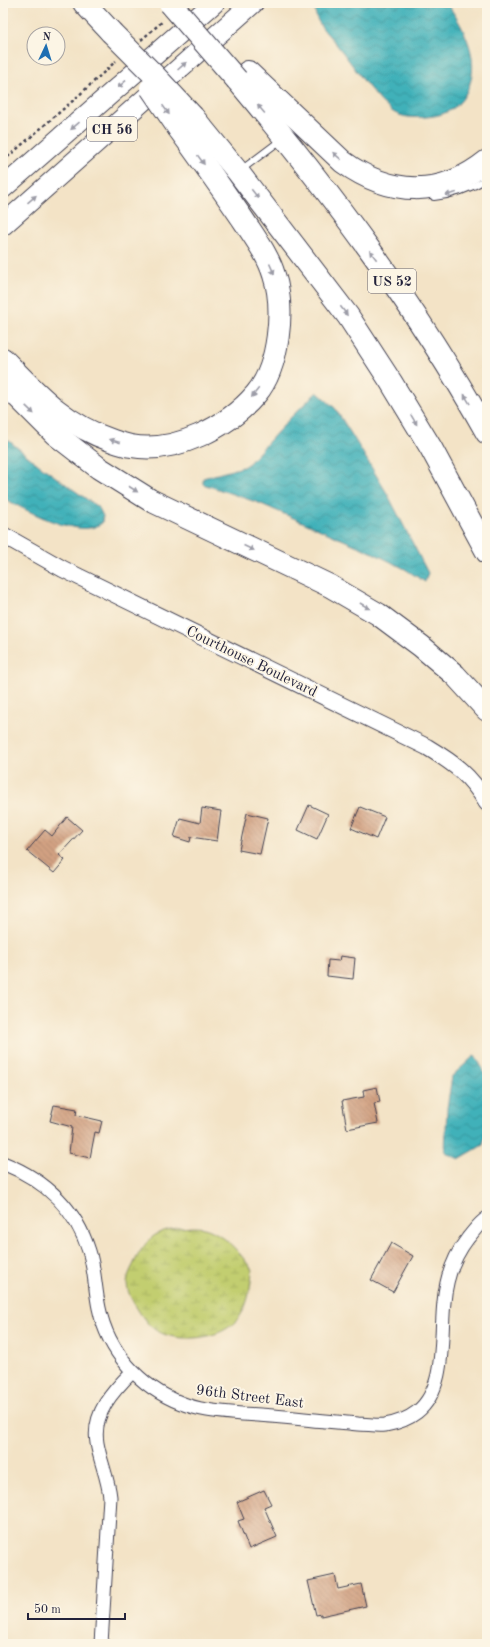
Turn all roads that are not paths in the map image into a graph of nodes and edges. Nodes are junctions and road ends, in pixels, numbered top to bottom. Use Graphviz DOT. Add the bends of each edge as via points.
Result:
graph roads {
  1 [pos="84,3"];
  2 [pos="214,3"];
  3 [pos="254,3"];
  4 [pos="170,8"];
  5 [pos="242,76"];
  6 [pos="186,123"];
  7 [pos="284,138"];
  8 [pos="487,161"];
  9 [pos="238,172"];
  10 [pos="358,172"];
  11 [pos="487,179"];
  12 [pos="3,188"];
  13 [pos="401,194"];
  14 [pos="425,197"];
  15 [pos="3,225"];
  16 [pos="3,360"];
  17 [pos="3,382"];
  18 [pos="487,433"];
  19 [pos="3,536"];
  20 [pos="487,552"];
  21 [pos="487,710"];
  22 [pos="487,803"];
  23 [pos="3,1163"];
  24 [pos="487,1218"];
  25 [pos="132,1372"];
  26 [pos="101,1644"];
  1 -- 6 [label="highway, one-way, bridge" via="154,75"];
  2 -- 12 [label="main road, CH 56, one-way"];
  15 -- 3 [label="main road, CH 56, one-way"];
  4 -- 5 [label="highway, US 52, bridge"];
  7 -- 5 [label="highway, US 52, one-way"];
  10 -- 5 [label="highway, one-way"];
  6 -- 9 [label="highway"];
  6 -- 16 [label="highway, one-way" via="263,251 274,275 279,299 279,332 271,367 257,393 230,418 194,438 162,448 130,446 81,428 58,413"];
  7 -- 9 [label="lane"];
  18 -- 7 [label="highway, US 52, one-way" via="393,282"];
  8 -- 10 [label="highway" via="460,178 428,187 390,185"];
  9 -- 20 [label="highway, one-way" via="348,316 435,454"];
  10 -- 13 [label="lane" via="377,187"];
  11 -- 14 [label="lane, one-way" via="471,188 447,195"];
  17 -- 21 [label="highway, one-way" via="55,434 100,468 150,500 330,586 378,614 421,646 455,676"];
  19 -- 22 [label="street, Courthouse Boulevard" via="63,569 427,747 451,761 466,774"];
  23 -- 25 [label="street, 96th Street East" via="24,1171 44,1185 63,1204 78,1225 92,1261 105,1329 116,1351"];
  24 -- 25 [label="street, 96th Street East" via="466,1240 453,1264 444,1301 436,1382 426,1402 408,1418 380,1426 214,1411 192,1407 158,1393"];
  25 -- 26 [label="street" via="106,1401 97,1433 110,1497"];
}
